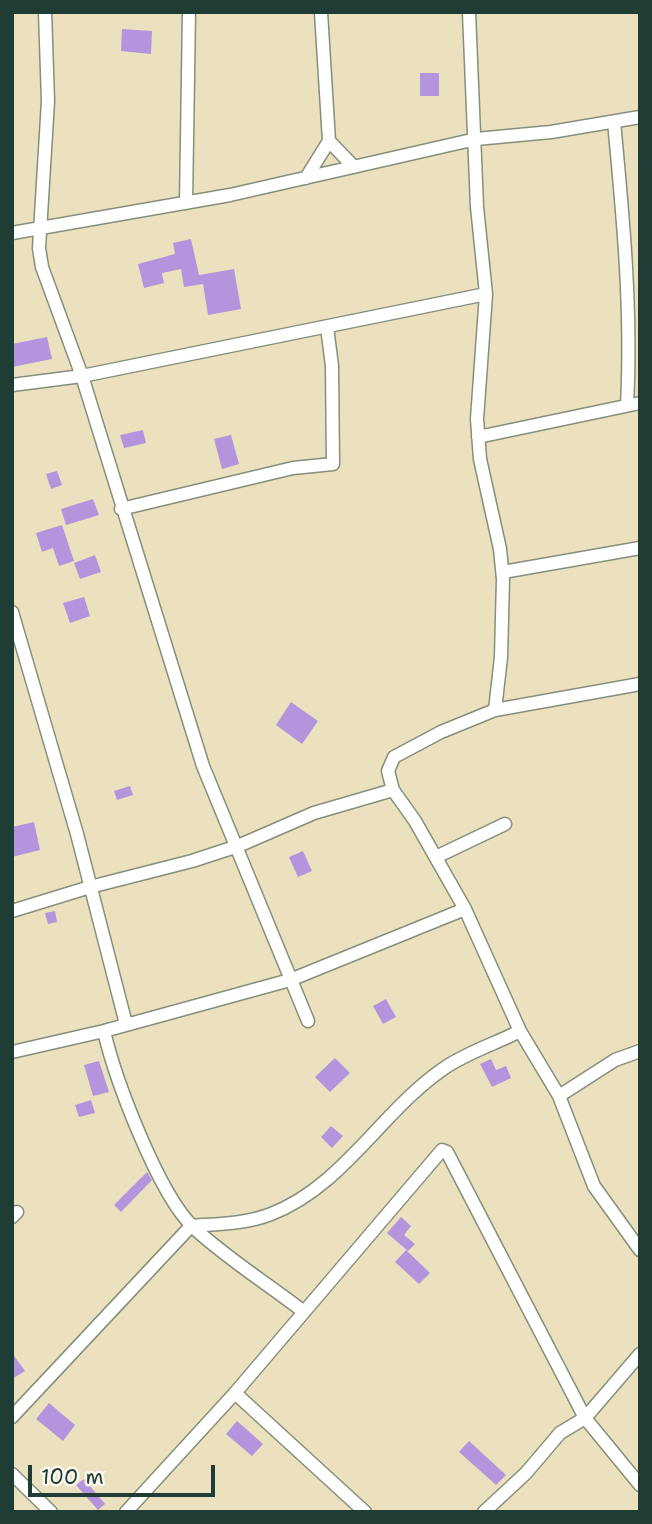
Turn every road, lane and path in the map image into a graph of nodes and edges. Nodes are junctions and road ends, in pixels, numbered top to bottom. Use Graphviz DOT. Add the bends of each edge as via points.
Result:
graph roads {
  1 [pos="45,12"];
  2 [pos="189,12"];
  3 [pos="321,12"];
  4 [pos="469,12"];
  5 [pos="640,117"];
  6 [pos="614,121"];
  7 [pos="477,139"];
  8 [pos="328,141"];
  9 [pos="355,167"];
  10 [pos="306,178"];
  11 [pos="186,203"];
  12 [pos="41,228"];
  13 [pos="12,233"];
  14 [pos="634,266"];
  15 [pos="486,294"];
  16 [pos="327,327"];
  17 [pos="82,376"];
  18 [pos="12,385"];
  19 [pos="634,404"];
  20 [pos="478,437"];
  21 [pos="121,509"];
  22 [pos="640,548"];
  23 [pos="503,572"];
  24 [pos="12,612"];
  25 [pos="640,684"];
  26 [pos="495,710"];
  27 [pos="393,790"];
  28 [pos="505,824"];
  29 [pos="238,846"];
  30 [pos="436,857"];
  31 [pos="90,887"];
  32 [pos="465,909"];
  33 [pos="12,911"];
  34 [pos="290,980"];
  35 [pos="308,1021"];
  36 [pos="126,1024"];
  37 [pos="104,1031"];
  38 [pos="520,1031"];
  39 [pos="640,1051"];
  40 [pos="12,1052"];
  41 [pos="559,1096"];
  42 [pos="191,1226"];
  43 [pos="640,1251"];
  44 [pos="304,1312"];
  45 [pos="640,1354"];
  46 [pos="235,1393"];
  47 [pos="12,1417"];
  48 [pos="585,1418"];
  49 [pos="12,1474"];
  50 [pos="640,1485"];
  51 [pos="51,1512"];
  52 [pos="126,1512"];
  53 [pos="365,1512"];
  54 [pos="484,1512"];
  1 -- 12 [label="street" via="48,101"];
  2 -- 11 [label="street"];
  3 -- 8 [label="street"];
  4 -- 7 [label="street"];
  5 -- 6 [label="street"];
  6 -- 7 [label="street"];
  6 -- 14 [label="street"];
  7 -- 9 [label="street"];
  7 -- 15 [label="street" via="477,207"];
  8 -- 9 [label="street"];
  8 -- 10 [label="street"];
  9 -- 10 [label="street"];
  10 -- 11 [label="street"];
  11 -- 12 [label="street"];
  12 -- 13 [label="street"];
  12 -- 17 [label="street" via="42,267"];
  14 -- 19 [label="street"];
  15 -- 16 [label="street"];
  15 -- 20 [label="street"];
  16 -- 17 [label="street"];
  16 -- 21 [label="street" via="333,464 293,468"];
  17 -- 18 [label="street"];
  17 -- 21 [label="street"];
  19 -- 20 [label="street"];
  20 -- 23 [label="street"];
  21 -- 29 [label="street" via="203,766"];
  22 -- 23 [label="street"];
  23 -- 26 [label="street"];
  24 -- 31 [label="street"];
  25 -- 26 [label="street"];
  26 -- 27 [label="street" via="394,757 388,771"];
  27 -- 29 [label="street" via="296,820"];
  27 -- 30 [label="street"];
  28 -- 30 [label="street"];
  29 -- 31 [label="street"];
  29 -- 34 [label="street"];
  30 -- 32 [label="street"];
  31 -- 33 [label="street"];
  31 -- 36 [label="street"];
  32 -- 34 [label="street"];
  32 -- 38 [label="street"];
  34 -- 35 [label="street"];
  34 -- 36 [label="street"];
  36 -- 37 [label="street"];
  37 -- 40 [label="street"];
  37 -- 42 [label="street" via="152,1163"];
  38 -- 41 [label="street"];
  38 -- 42 [label="street" via="442,1069 355,1153 293,1204 242,1222"];
  39 -- 41 [label="street" via="615,1060"];
  41 -- 43 [label="street" via="594,1186"];
  42 -- 44 [label="street"];
  42 -- 47 [label="street"];
  44 -- 46 [label="street"];
  44 -- 48 [label="street" via="442,1150"];
  45 -- 48 [label="street"];
  46 -- 52 [label="street"];
  46 -- 53 [label="street"];
  48 -- 50 [label="street"];
  48 -- 54 [label="street" via="560,1433"];
  49 -- 51 [label="street"];
}
